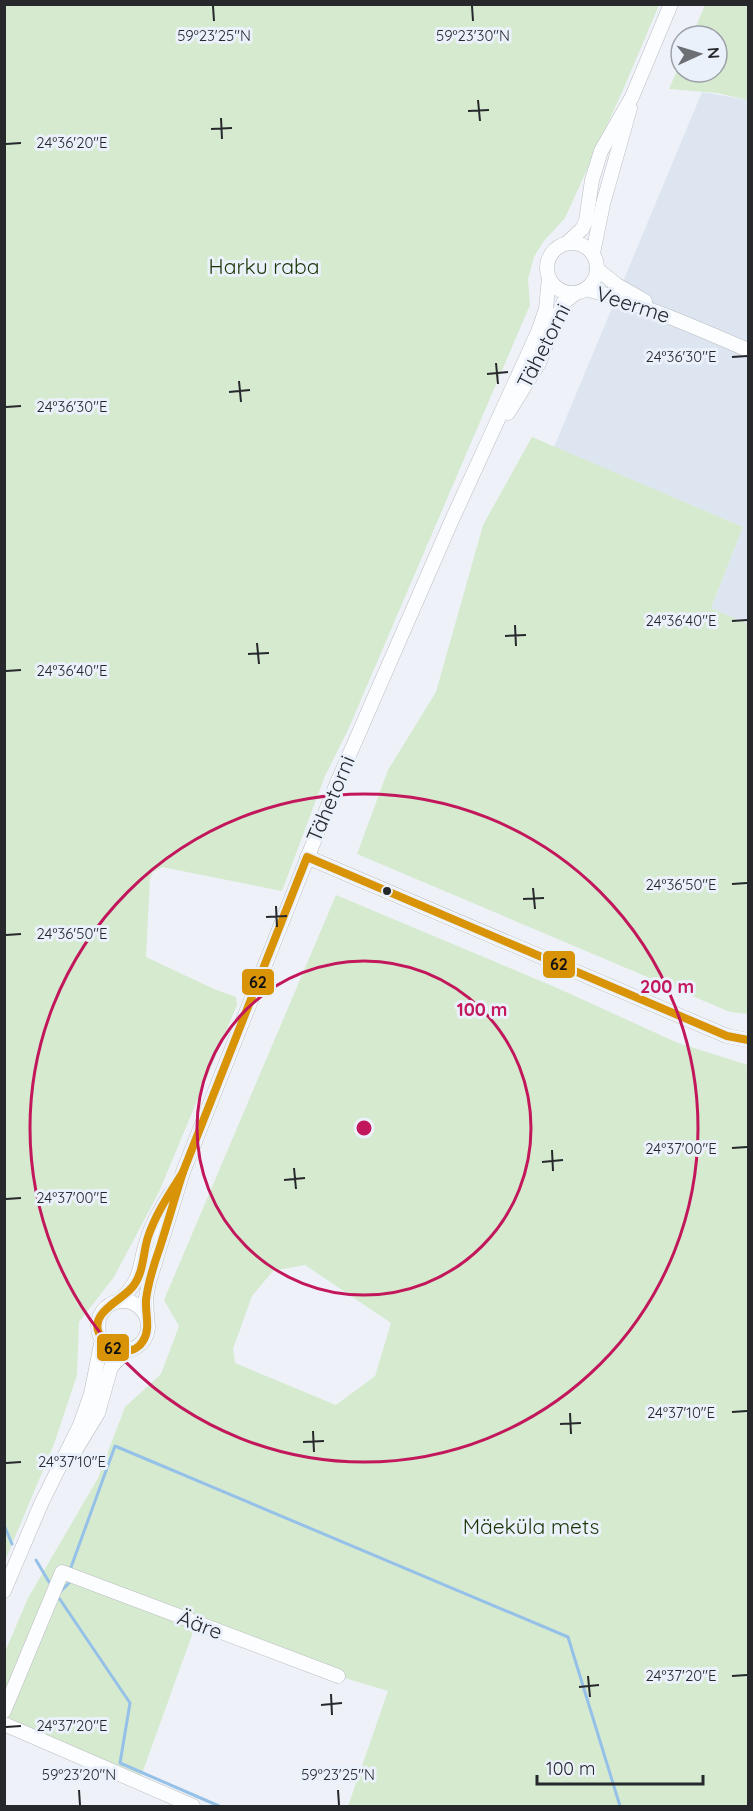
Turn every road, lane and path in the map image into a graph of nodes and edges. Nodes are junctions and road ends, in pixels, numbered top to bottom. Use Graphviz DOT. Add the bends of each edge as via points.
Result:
graph roads {
  1 [pos="671,4"];
  2 [pos="632,97"];
  3 [pos="567,243"];
  4 [pos="593,254"];
  5 [pos="597,269"];
  6 [pos="549,278"];
  7 [pos="581,291"];
  8 [pos="681,321"];
  9 [pos="748,350"];
  10 [pos="494,432"];
  11 [pos="307,857"];
  12 [pos="748,1040"];
  13 [pos="183,1172"];
  14 [pos="119,1301"];
  15 [pos="147,1317"];
  16 [pos="102,1339"];
  17 [pos="126,1351"];
  18 [pos="41,1504"];
  19 [pos="4,1591"];
  20 [pos="338,1676"];
  21 [pos="4,1711"];
  22 [pos="4,1724"];
  23 [pos="193,1806"];
  1 -- 2 [label="street"];
  2 -- 3 [label="street" via="601,151 586,221"];
  2 -- 4 [label="street"];
  3 -- 4 [label="street" via="581,244"];
  3 -- 6 [label="street" via="549,256"];
  4 -- 5 [label="street"];
  5 -- 7 [label="street" via="593,282"];
  5 -- 8 [label="street, Veerme" via="617,285"];
  6 -- 7 [label="street" via="560,290"];
  6 -- 10 [label="street, Tähetorni" via="546,309 538,332"];
  7 -- 8 [label="street, Veerme" via="615,297"];
  7 -- 10 [label="street, Tähetorni" via="563,303 539,363"];
  8 -- 9 [label="street, Veerme"];
  10 -- 11 [label="street, Tähetorni"];
  11 -- 12 [label="street" via="727,1036"];
  11 -- 13 [label="street, Tähetorni"];
  13 -- 14 [label="street, Tähetorni" via="153,1225 137,1281"];
  13 -- 15 [label="street, Tähetorni" via="151,1275"];
  14 -- 15 [label="street" via="136,1304"];
  14 -- 16 [label="street" via="106,1307 99,1318"];
  15 -- 17 [label="street" via="144,1340"];
  16 -- 17 [label="street" via="115,1350"];
  16 -- 18 [label="street" via="87,1406"];
  17 -- 18 [label="street" via="111,1367 89,1431"];
  18 -- 19 [label="street"];
  20 -- 21 [label="street, Ääre" via="62,1572"];
  22 -- 23 [label="street"];
}
